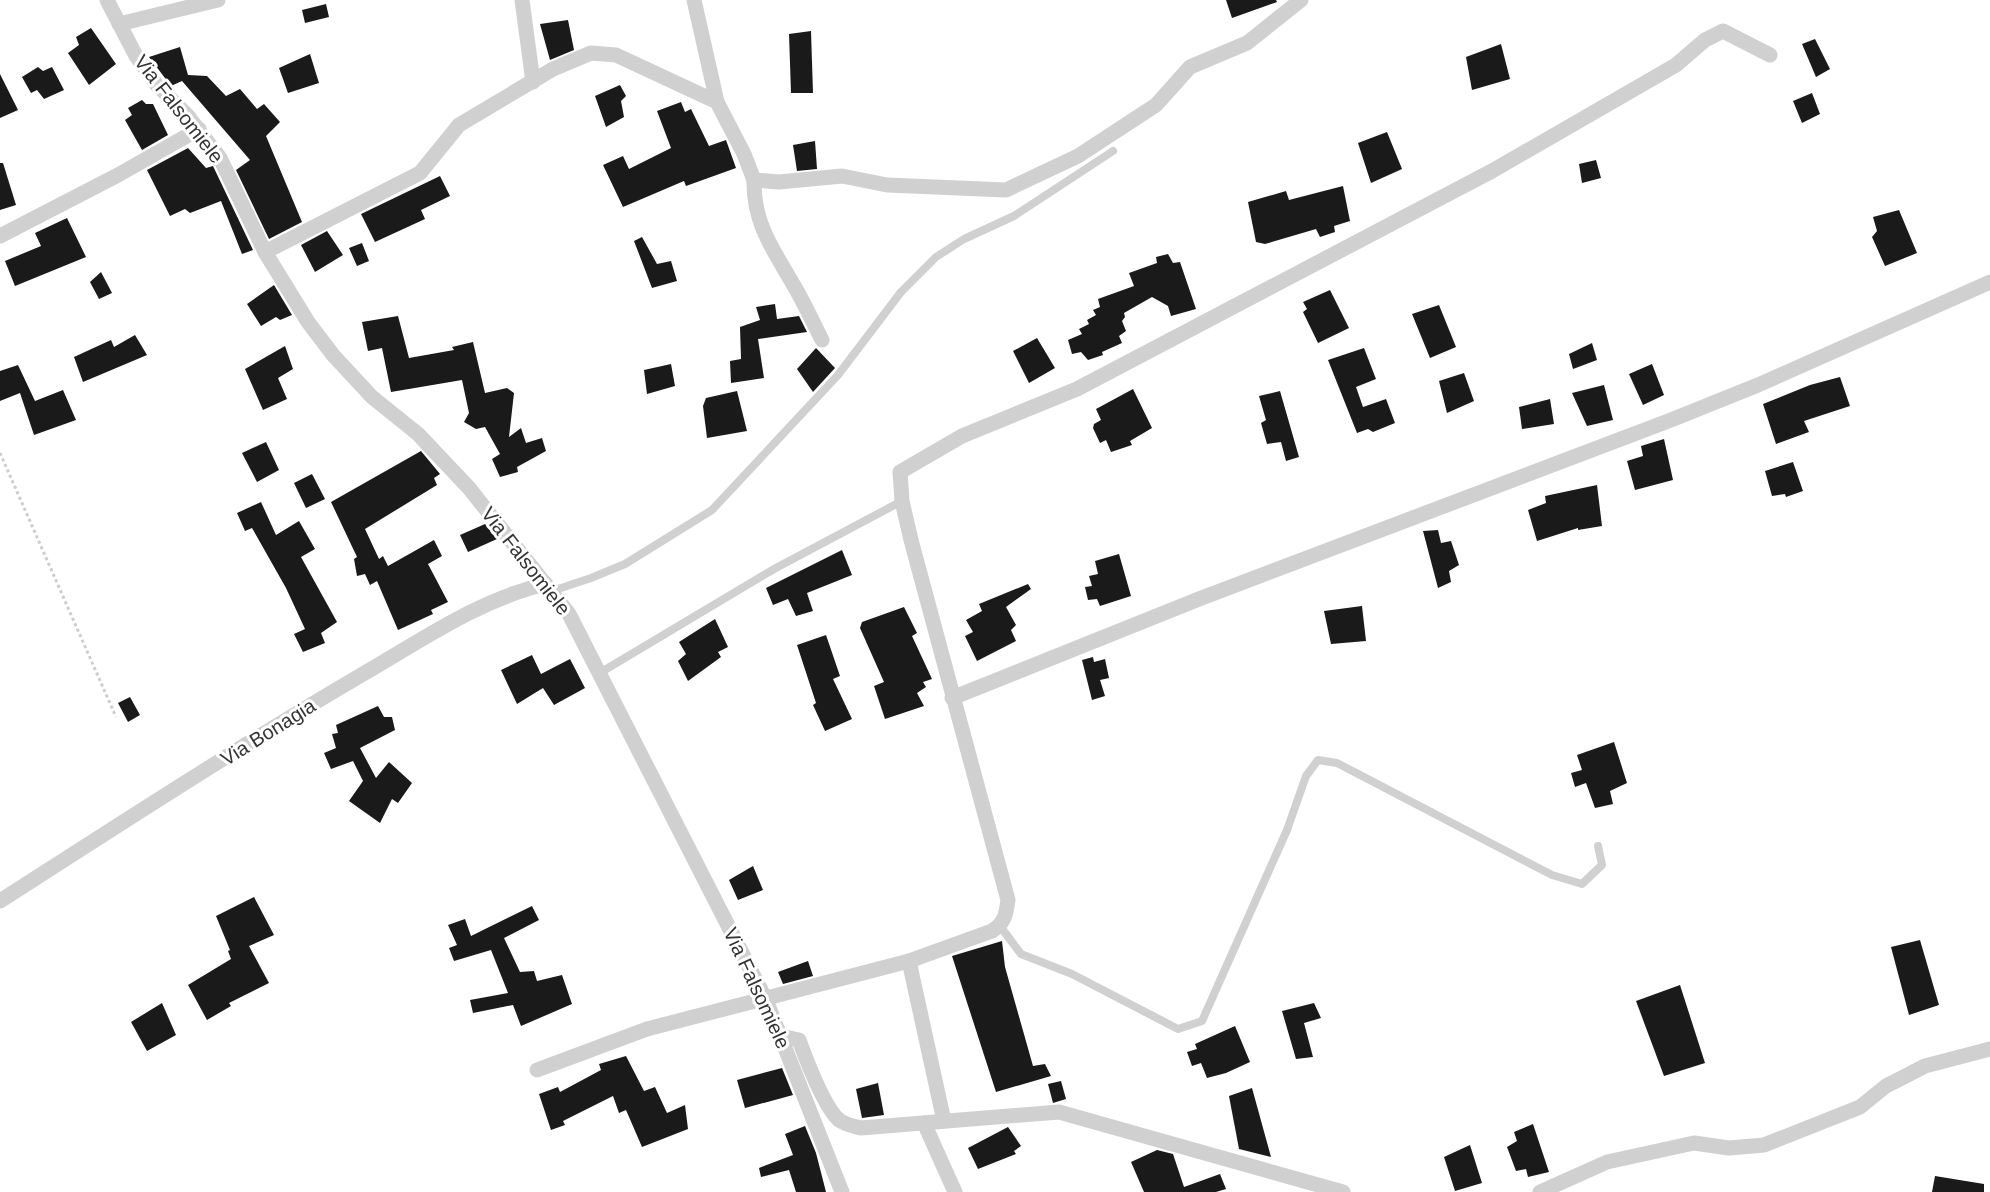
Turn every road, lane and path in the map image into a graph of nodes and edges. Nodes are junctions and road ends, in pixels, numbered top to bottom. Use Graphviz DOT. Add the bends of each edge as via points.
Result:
graph roads {
  1 [pos="107,0"];
  2 [pos="218,0"];
  3 [pos="522,0"];
  4 [pos="694,0"];
  5 [pos="1301,0"];
  6 [pos="119,24"];
  7 [pos="1770,55"];
  8 [pos="533,82"];
  9 [pos="717,102"];
  10 [pos="199,129"];
  11 [pos="1113,151"];
  12 [pos="754,180"];
  13 [pos="0,236"];
  14 [pos="265,252"];
  15 [pos="1990,282"];
  16 [pos="822,340"];
  17 [pos="0,453"];
  18 [pos="902,501"];
  19 [pos="549,587"];
  20 [pos="598,674"];
  21 [pos="952,698"];
  22 [pos="116,717"];
  23 [pos="1598,846"];
  24 [pos="0,901"];
  25 [pos="1000,926"];
  26 [pos="909,961"];
  27 [pos="766,1000"];
  28 [pos="781,1036"];
  29 [pos="1990,1048"];
  30 [pos="537,1070"];
  31 [pos="944,1121"];
  32 [pos="924,1123"];
  33 [pos="842,1192"];
  34 [pos="955,1192"];
  35 [pos="1343,1192"];
  36 [pos="1540,1192"];
  1 -- 6 [label="street, Via Falsomiele"];
  2 -- 6 [label="street"];
  3 -- 8 [label="street"];
  4 -- 9 [label="street"];
  5 -- 12 [label="street" via="1247,43 1190,67 1156,105 1078,156 1006,190 887,185 842,176 779,182"];
  6 -- 10 [label="street, Via Falsomiele" via="156,84"];
  7 -- 18 [label="street" via="1723,31 1705,40 1676,65 1482,177 1077,389 962,436 900,472"];
  8 -- 9 [label="street" via="591,53 616,55"];
  8 -- 14 [label="street" via="459,125 420,173"];
  9 -- 12 [label="street"];
  10 -- 13 [label="street"];
  10 -- 14 [label="street, Via Falsomiele" via="220,158"];
  11 -- 19 [label="lane" via="1014,216 936,257 901,292 838,375 712,510 624,564 591,578"];
  12 -- 16 [label="street" via="754,203 770,248"];
  14 -- 19 [label="street, Via Falsomiele" via="286,290 333,355 469,488"];
  15 -- 21 [label="street" via="1671,420 1210,595"];
  17 -- 22 [label="path"];
  18 -- 20 [label="lane" via="774,569"];
  18 -- 21 [label="street"];
  19 -- 20 [label="street, Via Falsomiele" via="569,614"];
  19 -- 24 [label="street, Via Bonagia" via="512,592 389,659 286,719"];
  20 -- 27 [label="street, Via Falsomiele"];
  21 -- 25 [label="street" via="1008,900"];
  23 -- 25 [label="lane" via="1602,864 1582,884 1562,878 1420,808 1355,771 1318,760 1306,776 1287,830 1202,1021 1178,1029 1072,974 1021,954"];
  25 -- 26 [label="street"];
  26 -- 27 [label="street"];
  26 -- 31 [label="street"];
  27 -- 28 [label="street, Via Falsomiele"];
  27 -- 30 [label="street" via="647,1029"];
  28 -- 32 [label="street" via="799,1040 837,1119 861,1128"];
  28 -- 33 [label="street, Via Falsomiele"];
  29 -- 36 [label="street" via="1925,1066 1886,1086 1860,1107 1764,1145 1729,1148 1694,1143 1607,1162"];
  31 -- 32 [label="street"];
  31 -- 35 [label="street" via="1059,1112"];
  32 -- 34 [label="street"];
}
